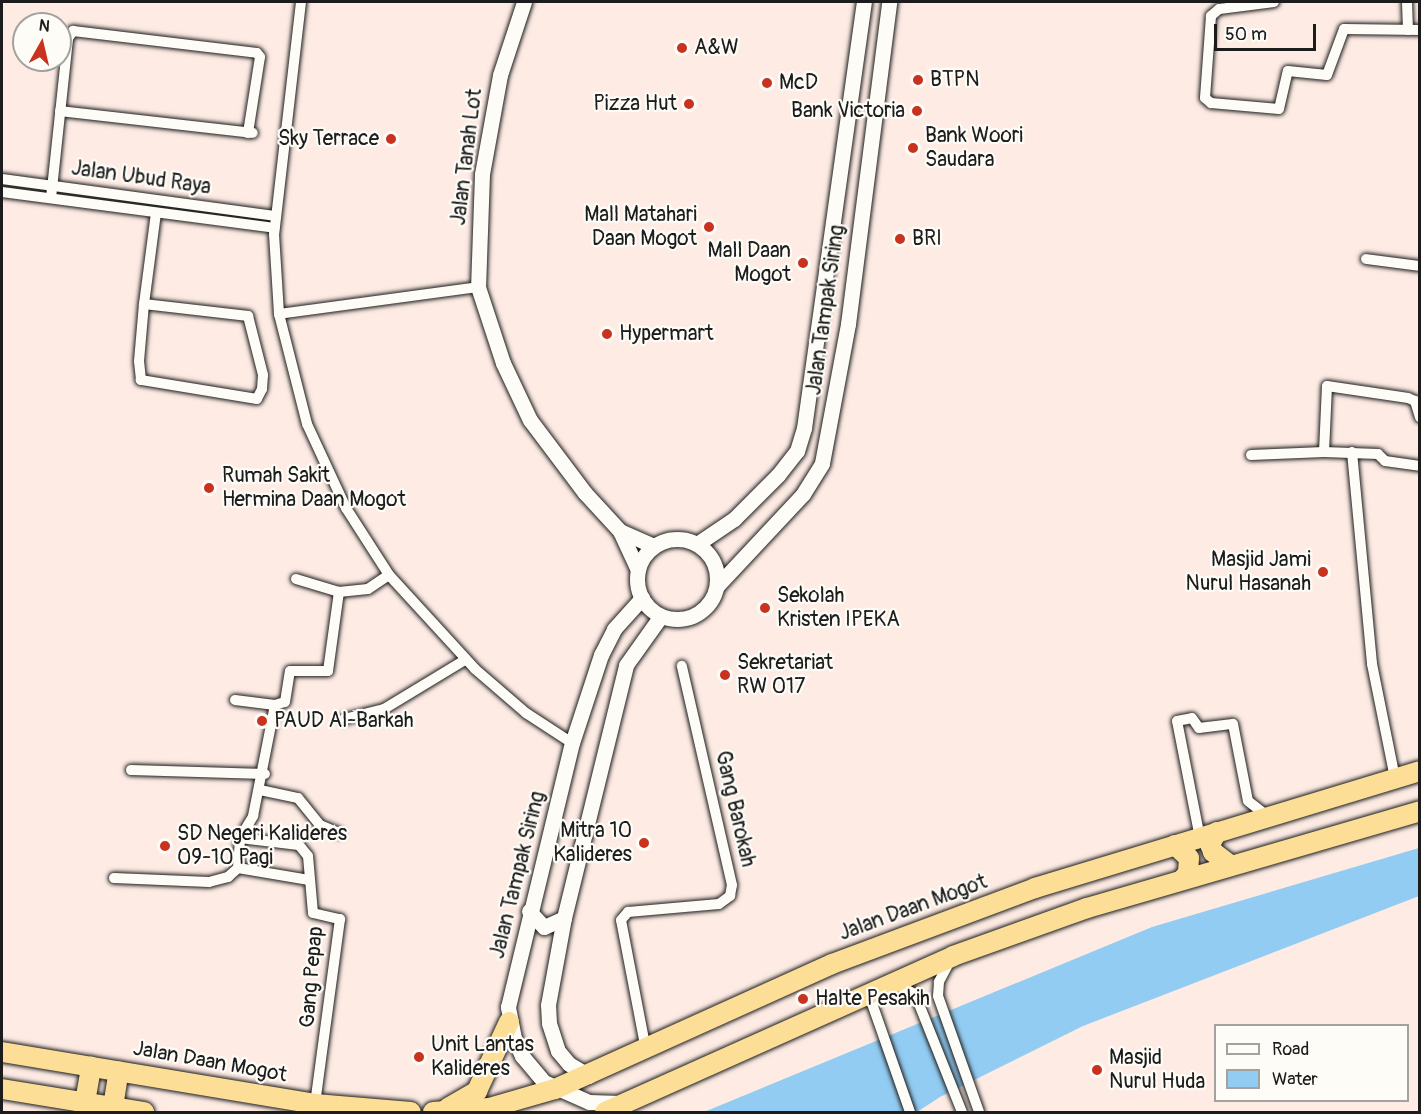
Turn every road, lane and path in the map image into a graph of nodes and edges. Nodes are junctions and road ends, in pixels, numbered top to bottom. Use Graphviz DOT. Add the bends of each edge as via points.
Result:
graph roads {
  1 [pos="301,2"];
  2 [pos="524,2"];
  3 [pos="864,2"];
  4 [pos="889,2"];
  5 [pos="1274,2"];
  6 [pos="1407,2"];
  7 [pos="1414,30"];
  8 [pos="60,111"];
  9 [pos="2,179"];
  10 [pos="52,185"];
  11 [pos="2,192"];
  12 [pos="51,198"];
  13 [pos="156,213"];
  14 [pos="275,216"];
  15 [pos="275,228"];
  16 [pos="1366,259"];
  17 [pos="1419,266"];
  18 [pos="478,287"];
  19 [pos="144,304"];
  20 [pos="279,314"];
  21 [pos="1419,417"];
  22 [pos="1324,452"];
  23 [pos="1352,452"];
  24 [pos="1251,455"];
  25 [pos="1419,466"];
  26 [pos="620,531"];
  27 [pos="697,544"];
  28 [pos="653,546"];
  29 [pos="638,570"];
  30 [pos="390,575"];
  31 [pos="296,579"];
  32 [pos="717,586"];
  33 [pos="339,592"];
  34 [pos="642,598"];
  35 [pos="662,616"];
  36 [pos="465,660"];
  37 [pos="682,666"];
  38 [pos="235,700"];
  39 [pos="275,705"];
  40 [pos="344,719"];
  41 [pos="572,743"];
  42 [pos="131,770"];
  43 [pos="1419,771"];
  44 [pos="265,774"];
  45 [pos="1395,778"];
  46 [pos="260,790"];
  47 [pos="1419,811"];
  48 [pos="1267,816"];
  49 [pos="339,833"];
  50 [pos="1209,835"];
  51 [pos="240,838"];
  52 [pos="1175,845"];
  53 [pos="1230,866"];
  54 [pos="238,868"];
  55 [pos="114,878"];
  56 [pos="309,880"];
  57 [pos="1182,880"];
  58 [pos="529,912"];
  59 [pos="564,918"];
  60 [pos="953,956"];
  61 [pos="892,982"];
  62 [pos="868,992"];
  63 [pos="509,1022"];
  64 [pos="646,1050"];
  65 [pos="2,1052"];
  66 [pos="91,1067"];
  67 [pos="119,1071"];
  68 [pos="589,1076"];
  69 [pos="2,1089"];
  70 [pos="555,1089"];
  71 [pos="85,1102"];
  72 [pos="627,1102"];
  73 [pos="315,1104"];
  74 [pos="113,1107"];
  75 [pos="435,1112"];
  76 [pos="144,1113"];
  77 [pos="411,1113"];
  78 [pos="604,1113"];
  79 [pos="910,1113"];
  80 [pos="963,1113"];
  81 [pos="978,1113"];
  1 -- 14 [label="street"];
  2 -- 18 [label="main road, Jalan Tanah Lot" via="500,75 482,174"];
  3 -- 27 [label="main road, Jalan Tampak Siring" via="804,428 797,451 734,519"];
  4 -- 32 [label="main road, Jalan Tampak Siring" via="848,324 822,463 803,494"];
  5 -- 7 [label="street" via="1219,9 1211,16 1205,98 1211,104 1279,109 1288,71 1327,75 1344,29"];
  6 -- 7 [label="street"];
  8 -- 8 [label="street" via="68,38 73,31 257,53 260,57 251,133"];
  8 -- 10 [label="street"];
  9 -- 10 [label="street, Jalan Ubud Raya"];
  10 -- 12 [label="street"];
  10 -- 14 [label="street, Jalan Ubud Raya"];
  11 -- 12 [label="street, Jalan Ubud Raya"];
  12 -- 13 [label="street, Jalan Ubud Raya"];
  13 -- 15 [label="street, Jalan Ubud Raya"];
  13 -- 19 [label="street"];
  14 -- 15 [label="street"];
  15 -- 20 [label="street"];
  16 -- 17 [label="street"];
  18 -- 20 [label="street"];
  18 -- 26 [label="main road, Jalan Tanah Lot" via="503,363 530,420"];
  19 -- 19 [label="street" via="141,380 256,399 263,375 248,316"];
  20 -- 30 [label="street" via="307,424 326,471"];
  21 -- 22 [label="street" via="1415,401 1408,398 1327,386"];
  22 -- 23 [label="street"];
  22 -- 24 [label="street"];
  23 -- 25 [label="street" via="1378,454 1385,461"];
  23 -- 45 [label="street" via="1372,664"];
  26 -- 28 [label="main road, Jalan Tanah Lot"];
  26 -- 29 [label="main road, Jalan Tanah Lot"];
  27 -- 28 [label="main road" via="675,539"];
  27 -- 32 [label="main road" via="713,562"];
  28 -- 29 [label="main road"];
  29 -- 34 [label="main road"];
  30 -- 33 [label="street" via="368,589"];
  30 -- 36 [label="street"];
  31 -- 33 [label="street"];
  32 -- 35 [label="main road" via="702,610 682,618"];
  33 -- 39 [label="street" via="328,671 290,671 285,702"];
  34 -- 35 [label="main road"];
  34 -- 41 [label="main road, Jalan Tampak Siring" via="614,629 601,655"];
  35 -- 59 [label="main road" via="626,664"];
  36 -- 40 [label="street" via="384,709"];
  36 -- 41 [label="street" via="526,713"];
  37 -- 64 [label="street, Gang Barokah" via="732,885 730,897 719,904 628,912 621,920"];
  38 -- 39 [label="street"];
  39 -- 44 [label="street"];
  41 -- 58 [label="main road, Jalan Tampak Siring"];
  42 -- 44 [label="street"];
  43 -- 45 [label="highway, Jalan Daan Mogot"];
  44 -- 46 [label="street"];
  45 -- 48 [label="highway, Jalan Daan Mogot"];
  46 -- 49 [label="street" via="298,798 320,825"];
  46 -- 51 [label="street" via="253,816"];
  47 -- 53 [label="highway"];
  48 -- 50 [label="highway, Jalan Daan Mogot"];
  48 -- 50 [label="street" via="1248,801 1233,724 1199,729 1192,718 1177,721"];
  50 -- 52 [label="highway, Jalan Daan Mogot"];
  50 -- 53 [label="highway" via="1213,852"];
  51 -- 54 [label="street"];
  51 -- 56 [label="street" via="299,845 308,856"];
  52 -- 57 [label="highway" via="1189,858 1188,873"];
  52 -- 64 [label="highway, Jalan Daan Mogot" via="1035,888 832,964"];
  53 -- 57 [label="highway"];
  54 -- 55 [label="street" via="228,877 209,882"];
  54 -- 56 [label="street"];
  56 -- 73 [label="street, Gang Pepap" via="313,913 340,920"];
  57 -- 60 [label="highway" via="1087,908"];
  58 -- 59 [label="main road" via="544,927"];
  58 -- 63 [label="main road, Jalan Tampak Siring" via="510,996"];
  59 -- 68 [label="main road" via="549,1023 558,1051 569,1064"];
  60 -- 61 [label="highway"];
  60 -- 81 [label="street" via="944,968 938,996"];
  61 -- 62 [label="highway"];
  61 -- 80 [label="street" via="915,994"];
  62 -- 72 [label="highway"];
  62 -- 79 [label="street"];
  63 -- 70 [label="main road, Jalan Tampak Siring" via="531,1070"];
  63 -- 75 [label="highway" via="477,1091"];
  64 -- 68 [label="highway, Jalan Daan Mogot"];
  65 -- 66 [label="highway, Jalan Daan Mogot"];
  66 -- 67 [label="highway, Jalan Daan Mogot"];
  66 -- 71 [label="highway"];
  67 -- 73 [label="highway, Jalan Daan Mogot"];
  67 -- 74 [label="highway"];
  68 -- 70 [label="highway, Jalan Daan Mogot"];
  69 -- 71 [label="highway"];
  70 -- 72 [label="main road, Jalan Tampak Siring" via="589,1102"];
  70 -- 75 [label="highway, Jalan Daan Mogot" via="489,1107"];
  71 -- 74 [label="highway"];
  72 -- 78 [label="highway"];
  73 -- 77 [label="highway, Jalan Daan Mogot"];
  74 -- 76 [label="highway"];
}
